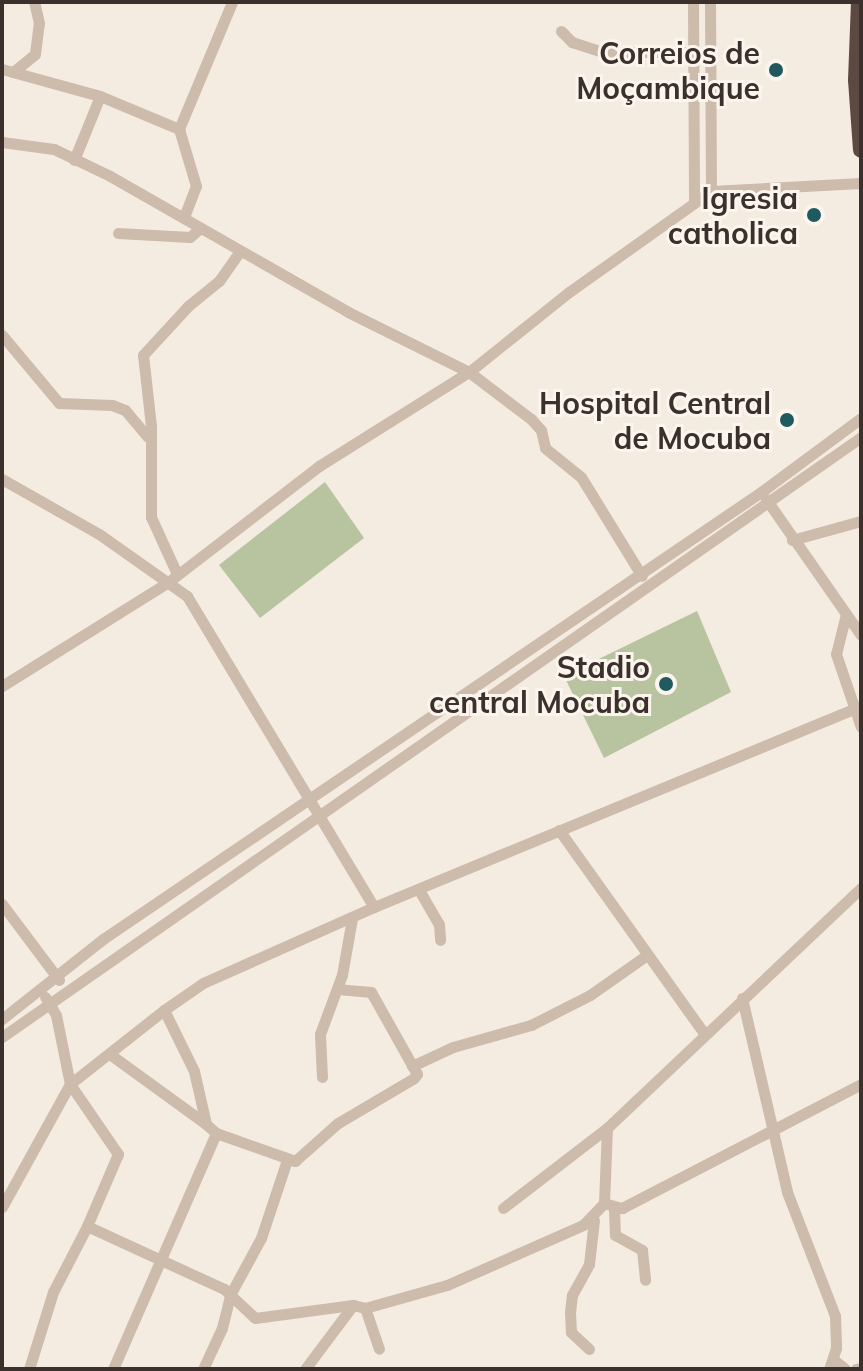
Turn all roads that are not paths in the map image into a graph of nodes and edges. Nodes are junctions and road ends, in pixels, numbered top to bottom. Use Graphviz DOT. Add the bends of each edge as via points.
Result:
graph roads {
  1 [pos="34,2"];
  2 [pos="232,2"];
  3 [pos="693,2"];
  4 [pos="710,2"];
  5 [pos="859,2"];
  6 [pos="561,31"];
  7 [pos="692,52"];
  8 [pos="8,70"];
  9 [pos="100,96"];
  10 [pos="179,129"];
  11 [pos="2,142"];
  12 [pos="861,150"];
  13 [pos="74,160"];
  14 [pos="861,183"];
  15 [pos="843,187"];
  16 [pos="711,191"];
  17 [pos="861,194"];
  18 [pos="694,202"];
  19 [pos="184,217"];
  20 [pos="200,228"];
  21 [pos="118,233"];
  22 [pos="239,252"];
  23 [pos="2,335"];
  24 [pos="469,372"];
  25 [pos="861,419"];
  26 [pos="148,437"];
  27 [pos="860,440"];
  28 [pos="2,479"];
  29 [pos="761,492"];
  30 [pos="769,502"];
  31 [pos="861,521"];
  32 [pos="792,540"];
  33 [pos="640,573"];
  34 [pos="177,574"];
  35 [pos="167,583"];
  36 [pos="649,586"];
  37 [pos="846,614"];
  38 [pos="861,635"];
  39 [pos="503,667"];
  40 [pos="511,680"];
  41 [pos="2,686"];
  42 [pos="858,708"];
  43 [pos="861,727"];
  44 [pos="309,798"];
  45 [pos="318,813"];
  46 [pos="559,830"];
  47 [pos="861,888"];
  48 [pos="419,890"];
  49 [pos="2,904"];
  50 [pos="374,907"];
  51 [pos="352,918"];
  52 [pos="103,939"];
  53 [pos="440,940"];
  54 [pos="120,953"];
  55 [pos="647,955"];
  56 [pos="57,976"];
  57 [pos="66,989"];
  58 [pos="338,989"];
  59 [pos="41,990"];
  60 [pos="742,998"];
  61 [pos="49,1002"];
  62 [pos="164,1010"];
  63 [pos="2,1019"];
  64 [pos="703,1032"];
  65 [pos="2,1037"];
  66 [pos="111,1055"];
  67 [pos="412,1066"];
  68 [pos="322,1077"];
  69 [pos="70,1084"];
  70 [pos="861,1084"];
  71 [pos="206,1124"];
  72 [pos="770,1127"];
  73 [pos="607,1128"];
  74 [pos="216,1133"];
  75 [pos="287,1160"];
  76 [pos="609,1206"];
  77 [pos="2,1207"];
  78 [pos="503,1208"];
  79 [pos="594,1220"];
  80 [pos="87,1226"];
  81 [pos="159,1258"];
  82 [pos="645,1280"];
  83 [pos="230,1295"];
  84 [pos="359,1306"];
  85 [pos="379,1349"];
  86 [pos="589,1349"];
  87 [pos="831,1365"];
  88 [pos="29,1369"];
  89 [pos="113,1369"];
  90 [pos="203,1369"];
  91 [pos="305,1369"];
  92 [pos="845,1369"];
  1 -- 8 [label="street" via="39,23 35,54"];
  2 -- 10 [label="street"];
  3 -- 7 [label="street"];
  4 -- 16 [label="street"];
  5 -- 12 [label="highway" via="856,80"];
  6 -- 7 [label="street" via="572,42 603,52"];
  7 -- 18 [label="street"];
  8 -- 9 [label="street"];
  9 -- 10 [label="street"];
  9 -- 13 [label="street"];
  10 -- 19 [label="street" via="196,186"];
  11 -- 13 [label="street" via="54,149"];
  13 -- 19 [label="street"];
  14 -- 15 [label="street"];
  15 -- 16 [label="street"];
  15 -- 17 [label="street"];
  16 -- 18 [label="street"];
  18 -- 24 [label="street"];
  19 -- 20 [label="street"];
  20 -- 21 [label="street" via="190,237"];
  20 -- 22 [label="street"];
  22 -- 24 [label="street"];
  22 -- 26 [label="street" via="219,281 143,355"];
  23 -- 26 [label="street" via="59,403 112,405 125,410"];
  24 -- 33 [label="street" via="531,419 552,455 581,477"];
  24 -- 34 [label="street" via="319,466"];
  25 -- 27 [label="street"];
  25 -- 29 [label="street"];
  26 -- 34 [label="street" via="151,517"];
  27 -- 30 [label="street"];
  28 -- 35 [label="street" via="99,534"];
  29 -- 30 [label="street"];
  29 -- 33 [label="street"];
  30 -- 32 [label="street"];
  30 -- 36 [label="street"];
  31 -- 32 [label="street"];
  32 -- 37 [label="street"];
  33 -- 36 [label="street"];
  33 -- 39 [label="street"];
  34 -- 35 [label="street"];
  35 -- 41 [label="street"];
  35 -- 44 [label="street" via="187,596 204,620"];
  36 -- 40 [label="street"];
  37 -- 38 [label="street"];
  37 -- 42 [label="street" via="836,654"];
  39 -- 40 [label="street"];
  39 -- 44 [label="street"];
  40 -- 45 [label="street"];
  42 -- 43 [label="street"];
  42 -- 46 [label="street"];
  44 -- 45 [label="street"];
  44 -- 52 [label="street"];
  45 -- 50 [label="street"];
  45 -- 54 [label="street"];
  46 -- 48 [label="street"];
  46 -- 55 [label="street"];
  47 -- 60 [label="street"];
  48 -- 50 [label="street"];
  48 -- 53 [label="street" via="439,924"];
  49 -- 56 [label="street"];
  50 -- 51 [label="street"];
  51 -- 58 [label="street"];
  51 -- 62 [label="street" via="203,983"];
  52 -- 54 [label="street"];
  52 -- 56 [label="street"];
  54 -- 57 [label="street"];
  55 -- 64 [label="street"];
  55 -- 67 [label="street" via="590,995 531,1025 453,1047"];
  56 -- 57 [label="street"];
  56 -- 59 [label="street"];
  57 -- 61 [label="street"];
  58 -- 67 [label="street" via="371,992"];
  58 -- 68 [label="street" via="320,1034"];
  59 -- 61 [label="street"];
  59 -- 63 [label="street"];
  60 -- 64 [label="street"];
  60 -- 72 [label="street"];
  61 -- 65 [label="street"];
  61 -- 69 [label="street"];
  62 -- 66 [label="street"];
  62 -- 71 [label="street" via="194,1071"];
  64 -- 73 [label="street"];
  66 -- 69 [label="street"];
  66 -- 71 [label="street"];
  67 -- 75 [label="street" via="417,1074 407,1084 338,1123 301,1159"];
  69 -- 77 [label="street"];
  69 -- 80 [label="street" via="118,1154"];
  70 -- 72 [label="street"];
  71 -- 74 [label="street"];
  72 -- 76 [label="street" via="699,1171"];
  72 -- 87 [label="street" via="799,1226 835,1316"];
  73 -- 76 [label="street"];
  73 -- 78 [label="street"];
  74 -- 75 [label="street"];
  74 -- 81 [label="street"];
  75 -- 83 [label="street" via="261,1238"];
  76 -- 79 [label="street"];
  76 -- 82 [label="street" via="615,1235 642,1250"];
  79 -- 84 [label="street" via="447,1285"];
  79 -- 86 [label="street" via="589,1264 572,1295 570,1313 571,1332"];
  80 -- 81 [label="street"];
  80 -- 88 [label="street" via="53,1292"];
  81 -- 83 [label="street"];
  81 -- 89 [label="street"];
  83 -- 84 [label="street" via="264,1320"];
  83 -- 90 [label="street"];
  84 -- 85 [label="street"];
  84 -- 91 [label="street"];
  87 -- 92 [label="street"];
}
